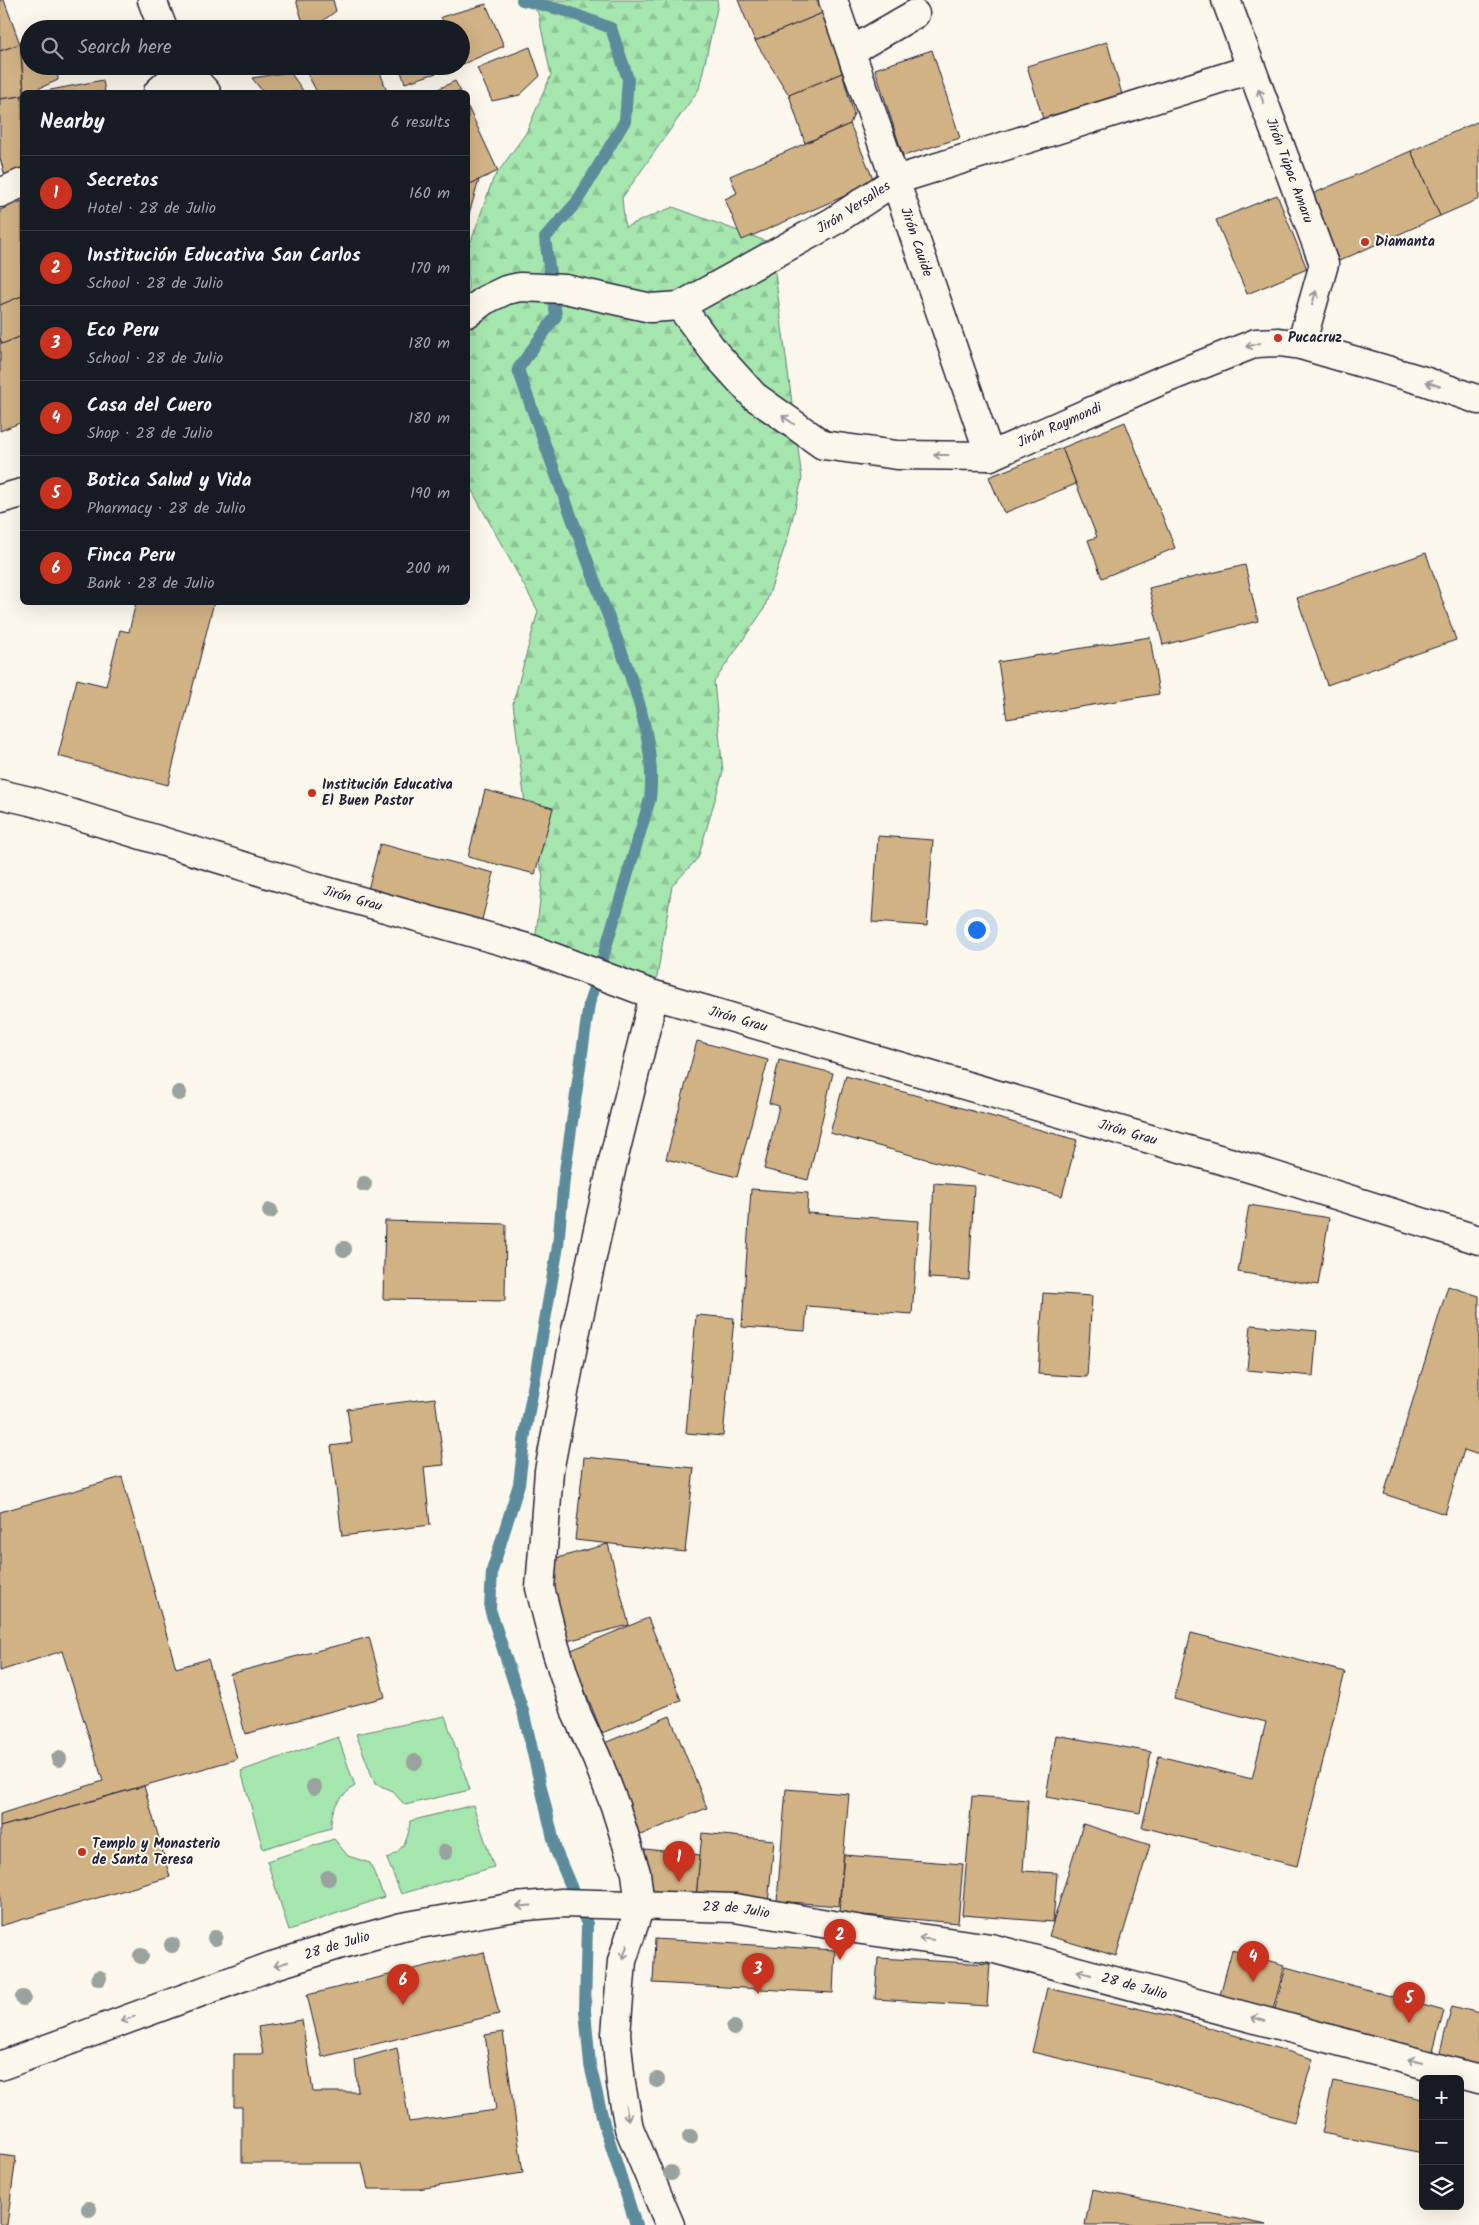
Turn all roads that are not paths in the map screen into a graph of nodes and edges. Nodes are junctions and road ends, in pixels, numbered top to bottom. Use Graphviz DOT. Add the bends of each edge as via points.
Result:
graph roads {
  1 [pos="152,0"];
  2 [pos="833,0"];
  3 [pos="1226,0"];
  4 [pos="915,14"];
  5 [pos="160,20"];
  6 [pos="851,50"];
  7 [pos="1251,69"];
  8 [pos="175,75"];
  9 [pos="189,75"];
  10 [pos="160,90"];
  11 [pos="204,90"];
  12 [pos="896,180"];
  13 [pos="20,185"];
  14 [pos="0,193"];
  15 [pos="680,306"];
  16 [pos="470,311"];
  17 [pos="1301,345"];
  18 [pos="1479,400"];
  19 [pos="990,456"];
  20 [pos="20,494"];
  21 [pos="0,499"];
  22 [pos="0,794"];
  23 [pos="654,995"];
  24 [pos="1479,1240"];
  25 [pos="635,1906"];
  26 [pos="0,2066"];
  27 [pos="1479,2079"];
  28 [pos="670,2225"];
  1 -- 5 [label="street"];
  2 -- 6 [label="street, Jirón Cauide"];
  3 -- 7 [label="street, Jirón Túpac Amaru"];
  4 -- 6 [label="street"];
  6 -- 12 [label="street, Jirón Cauide"];
  7 -- 12 [label="street, Jirón Versalles"];
  17 -- 7 [label="street, Jirón Túpac Amaru, one-way" via="1324,264"];
  8 -- 10 [label="street"];
  9 -- 11 [label="street"];
  12 -- 15 [label="street, Jirón Versalles" via="834,221"];
  12 -- 19 [label="street, Jirón Cauide"];
  13 -- 14 [label="street"];
  15 -- 16 [label="street, Jirón Versalles" via="651,308 565,289 520,287 485,300"];
  19 -- 15 [label="street, Jirón Raymondi, one-way" via="897,455 823,445 754,396 716,354"];
  18 -- 17 [label="street, Jirón Raymondi, one-way"];
  17 -- 19 [label="street, Jirón Raymondi, one-way" via="1256,343 1160,381"];
  20 -- 21 [label="street"];
  22 -- 23 [label="street, Jirón Grau" via="534,950"];
  23 -- 24 [label="street, Jirón Grau" via="1253,1169"];
  23 -- 25 [label="street" via="575,1335 549,1471 540,1588 577,1715 615,1806 636,1873"];
  25 -- 26 [label="street, 28 de Julio, one-way" via="572,1904 515,1907 402,1927 272,1966"];
  27 -- 25 [label="street, 28 de Julio, one-way" via="991,1948 735,1908"];
  25 -- 28 [label="street, one-way" via="622,1961 616,2034 629,2128"];
}
